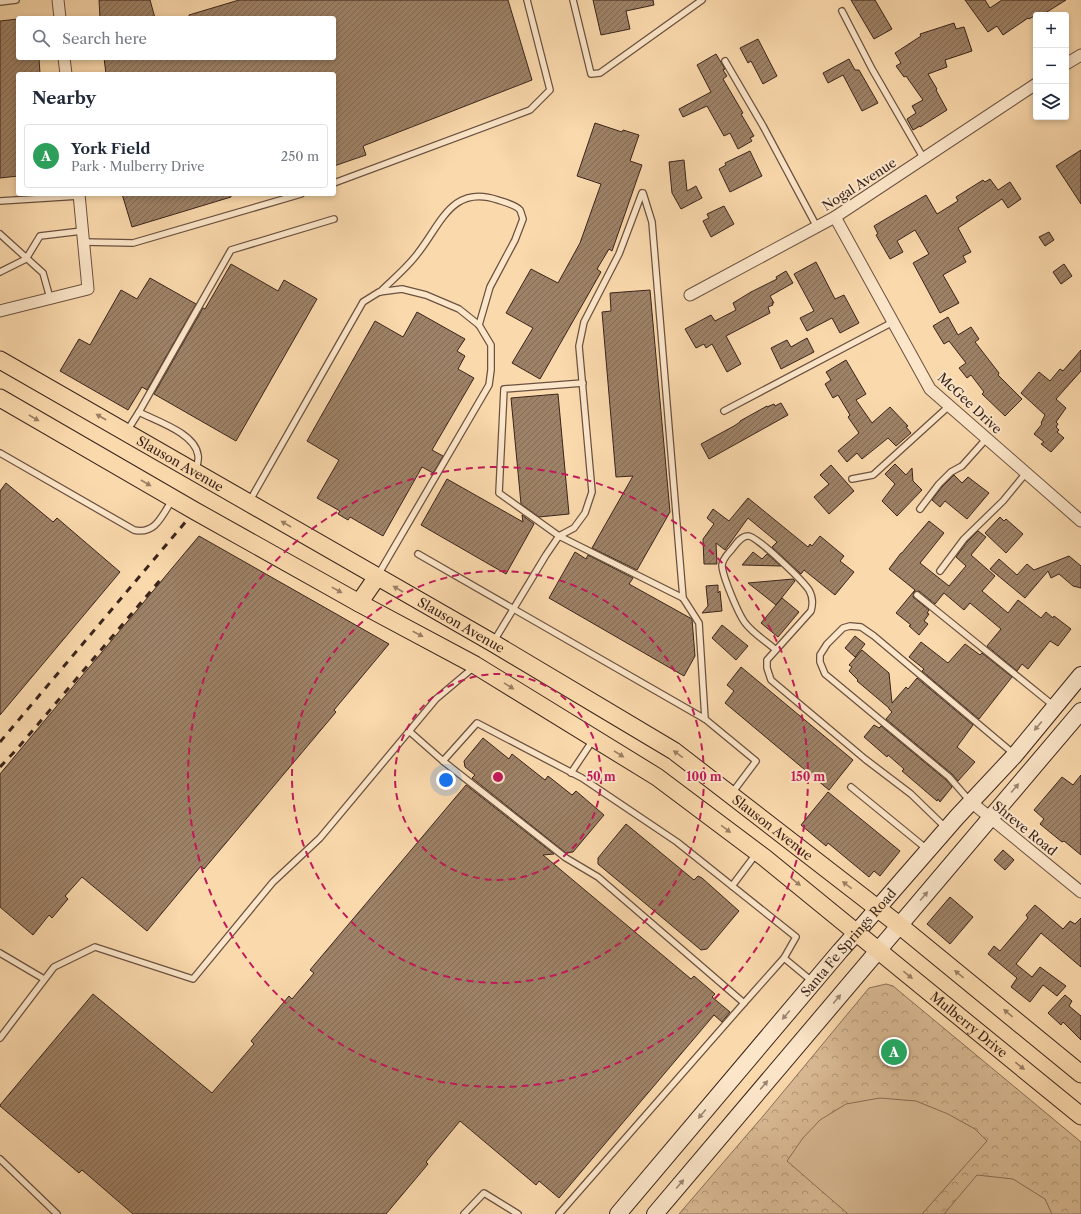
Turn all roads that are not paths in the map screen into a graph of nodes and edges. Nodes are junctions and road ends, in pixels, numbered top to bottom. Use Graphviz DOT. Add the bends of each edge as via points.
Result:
graph roads {
  1 [pos="16,0"];
  2 [pos="58,0"];
  3 [pos="527,0"];
  4 [pos="572,0"];
  5 [pos="702,0"];
  6 [pos="0,2"];
  7 [pos="842,11"];
  8 [pos="60,16"];
  9 [pos="1081,55"];
  10 [pos="64,60"];
  11 [pos="725,61"];
  12 [pos="1069,62"];
  13 [pos="66,72"];
  14 [pos="1033,86"];
  15 [pos="924,159"];
  16 [pos="336,182"];
  17 [pos="68,196"];
  18 [pos="79,196"];
  19 [pos="294,196"];
  20 [pos="0,202"];
  21 [pos="835,218"];
  22 [pos="334,219"];
  23 [pos="817,227"];
  24 [pos="0,234"];
  25 [pos="83,236"];
  26 [pos="26,259"];
  27 [pos="0,272"];
  28 [pos="379,292"];
  29 [pos="690,295"];
  30 [pos="50,298"];
  31 [pos="0,311"];
  32 [pos="893,322"];
  33 [pos="479,325"];
  34 [pos="0,360"];
  35 [pos="583,383"];
  36 [pos="0,398"];
  37 [pos="949,406"];
  38 [pos="724,411"];
  39 [pos="139,412"];
  40 [pos="127,432"];
  41 [pos="987,438"];
  42 [pos="0,453"];
  43 [pos="196,472"];
  44 [pos="1026,473"];
  45 [pos="852,479"];
  46 [pos="174,498"];
  47 [pos="249,502"];
  48 [pos="920,509"];
  49 [pos="1081,521"];
  50 [pos="559,536"];
  51 [pos="418,554"];
  52 [pos="940,571"];
  53 [pos="377,577"];
  54 [pos="917,595"];
  55 [pos="683,598"];
  56 [pos="359,603"];
  57 [pos="513,609"];
  58 [pos="493,643"];
  59 [pos="776,650"];
  60 [pos="475,665"];
  61 [pos="1081,675"];
  62 [pos="1054,707"];
  63 [pos="1081,711"];
  64 [pos="705,719"];
  65 [pos="409,731"];
  66 [pos="594,739"];
  67 [pos="1014,754"];
  68 [pos="443,761"];
  69 [pos="571,773"];
  70 [pos="851,788"];
  71 [pos="731,795"];
  72 [pos="971,802"];
  73 [pos="990,818"];
  74 [pos="947,829"];
  75 [pos="928,850"];
  76 [pos="758,852"];
  77 [pos="732,886"];
  78 [pos="1081,892"];
  79 [pos="878,909"];
  80 [pos="899,925"];
  81 [pos="857,932"];
  82 [pos="878,950"];
  83 [pos="0,953"];
  84 [pos="784,958"];
  85 [pos="44,979"];
  86 [pos="814,982"];
  87 [pos="744,1002"];
  88 [pos="0,1038"];
  89 [pos="1081,1074"];
  90 [pos="1081,1116"];
  91 [pos="0,1159"];
  92 [pos="57,1214"];
  93 [pos="464,1214"];
  94 [pos="518,1214"];
  95 [pos="559,1214"];
  96 [pos="618,1214"];
  97 [pos="655,1214"];
  1 -- 6 [label="lane"];
  2 -- 8 [label="street"];
  3 -- 16 [label="lane" via="550,90 530,110"];
  4 -- 5 [label="lane" via="591,74 600,73"];
  7 -- 15 [label="lane"];
  9 -- 12 [label="street"];
  10 -- 13 [label="street"];
  11 -- 23 [label="lane" via="756,112"];
  14 -- 15 [label="street, Nogal Avenue"];
  15 -- 21 [label="street, Nogal Avenue"];
  17 -- 20 [label="lane"];
  18 -- 25 [label="street"];
  19 -- 25 [label="lane" via="133,243"];
  21 -- 23 [label="street, Nogal Avenue"];
  21 -- 32 [label="street, McGee Drive"];
  22 -- 39 [label="lane" via="231,250"];
  23 -- 29 [label="street, Nogal Avenue"];
  24 -- 26 [label="lane"];
  25 -- 26 [label="lane" via="40,236"];
  25 -- 30 [label="street" via="88,289"];
  26 -- 27 [label="lane"];
  26 -- 30 [label="lane" via="43,273"];
  28 -- 33 [label="lane" via="402,289 426,295 459,309"];
  28 -- 33 [label="lane" via="418,254 451,207 470,196 486,196 504,201 519,209 523,219 490,287"];
  28 -- 47 [label="lane" via="363,302"];
  30 -- 31 [label="street"];
  32 -- 37 [label="street, McGee Drive" via="930,388"];
  32 -- 38 [label="lane"];
  33 -- 53 [label="lane" via="490,345 489,385"];
  40 -- 34 [label="main road, Slauson Avenue, one-way"];
  35 -- 50 [label="lane" via="592,492 585,513 574,528"];
  35 -- 50 [label="lane" via="504,389 500,493"];
  35 -- 55 [label="lane" via="579,346 584,322 619,254 642,193 652,222"];
  36 -- 46 [label="main road, one-way"];
  37 -- 41 [label="street, McGee Drive"];
  37 -- 45 [label="lane" via="873,475"];
  39 -- 40 [label="lane"];
  39 -- 43 [label="lane" via="185,436 194,445 198,455"];
  40 -- 43 [label="main road, Slauson Avenue"];
  41 -- 44 [label="street, McGee Drive"];
  41 -- 48 [label="lane" via="962,466 951,472 939,484"];
  42 -- 46 [label="lane" via="134,530 142,532 150,529"];
  43 -- 47 [label="main road, Slauson Avenue"];
  44 -- 49 [label="street, McGee Drive"];
  44 -- 52 [label="lane" via="1004,501 964,538"];
  46 -- 56 [label="main road, one-way"];
  53 -- 47 [label="main road, Slauson Avenue, one-way"];
  50 -- 55 [label="lane"];
  50 -- 57 [label="lane"];
  51 -- 57 [label="lane"];
  53 -- 56 [label="main road"];
  58 -- 53 [label="main road, Slauson Avenue, one-way"];
  54 -- 62 [label="lane"];
  55 -- 64 [label="lane" via="699,623"];
  56 -- 60 [label="main road, one-way"];
  57 -- 58 [label="lane"];
  57 -- 64 [label="lane"];
  58 -- 60 [label="main road"];
  71 -- 58 [label="main road, Slauson Avenue, one-way" via="674,751"];
  59 -- 59 [label="lane" via="810,611 812,597 798,577 756,538 749,535 738,542 724,559 723,572 733,600 746,624"];
  59 -- 74 [label="lane" via="767,660 771,680 916,799"];
  60 -- 65 [label="lane" via="436,699"];
  60 -- 66 [label="main road, one-way"];
  61 -- 62 [label="main road, Santa Fe Springs Road"];
  62 -- 67 [label="main road, Santa Fe Springs Road, one-way"];
  73 -- 63 [label="main road, Santa Fe Springs Road, one-way"];
  64 -- 71 [label="lane" via="756,761"];
  65 -- 68 [label="lane"];
  65 -- 85 [label="lane" via="320,838 273,882 193,979 95,947 54,967"];
  66 -- 69 [label="lane"];
  66 -- 76 [label="main road, one-way" via="656,777"];
  67 -- 72 [label="main road, Santa Fe Springs Road"];
  67 -- 72 [label="lane" via="860,627 843,628 827,644 820,655 825,674 949,777"];
  68 -- 69 [label="lane" via="477,723"];
  68 -- 87 [label="lane" via="566,858 598,877"];
  69 -- 77 [label="lane" via="677,842"];
  70 -- 75 [label="lane"];
  79 -- 71 [label="main road, Slauson Avenue, one-way"];
  72 -- 73 [label="street, Shreve Road"];
  72 -- 74 [label="main road, Santa Fe Springs Road"];
  73 -- 78 [label="street, Shreve Road"];
  80 -- 73 [label="main road, Santa Fe Springs Road, one-way"];
  74 -- 75 [label="main road, Santa Fe Springs Road"];
  75 -- 79 [label="main road, Santa Fe Springs Road"];
  76 -- 77 [label="lane"];
  76 -- 81 [label="main road, one-way"];
  77 -- 84 [label="lane" via="796,937"];
  79 -- 80 [label="main road, Slauson Avenue"];
  79 -- 81 [label="main road, Santa Fe Springs Road"];
  80 -- 82 [label="main road, Santa Fe Springs Road"];
  89 -- 80 [label="main road, one-way"];
  81 -- 82 [label="main road, Mulberry Drive"];
  81 -- 86 [label="main road, Santa Fe Springs Road"];
  82 -- 90 [label="main road, Mulberry Drive, one-way"];
  97 -- 82 [label="main road, Santa Fe Springs Road, one-way"];
  83 -- 85 [label="lane"];
  84 -- 86 [label="lane"];
  84 -- 87 [label="lane"];
  85 -- 88 [label="lane"];
  86 -- 96 [label="main road, Santa Fe Springs Road, one-way"];
  87 -- 95 [label="lane"];
  91 -- 92 [label="lane"];
  93 -- 94 [label="lane" via="484,1193"];
}
